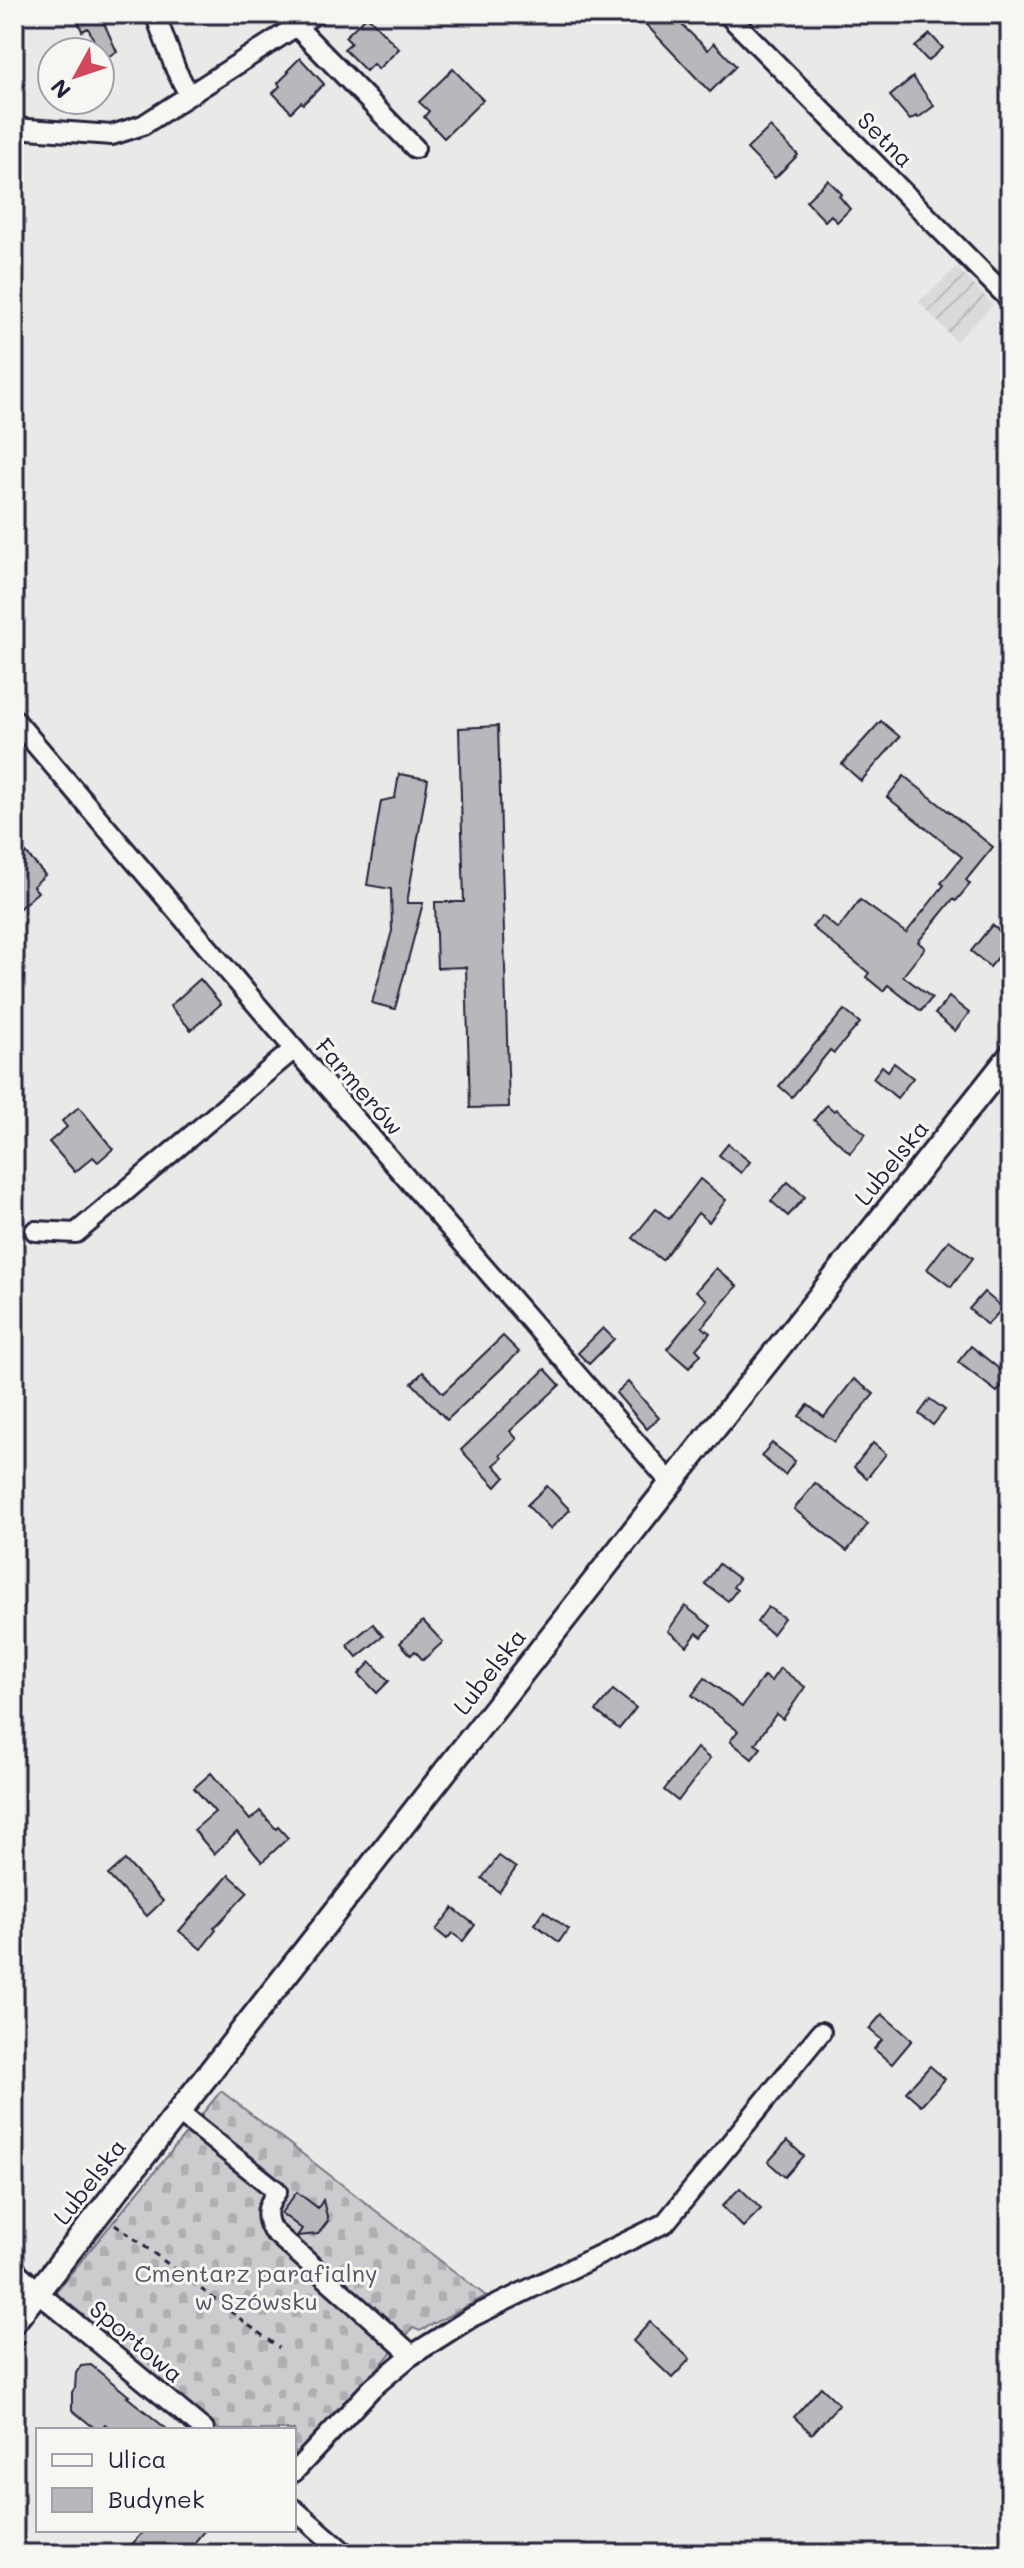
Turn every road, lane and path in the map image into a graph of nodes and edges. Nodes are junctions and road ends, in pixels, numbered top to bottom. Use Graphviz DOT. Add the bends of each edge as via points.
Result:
graph roads {
  1 [pos="155,14"];
  2 [pos="315,14"];
  3 [pos="727,14"];
  4 [pos="296,26"];
  5 [pos="189,95"];
  6 [pos="14,128"];
  7 [pos="415,148"];
  8 [pos="1010,300"];
  9 [pos="14,719"];
  10 [pos="294,1049"];
  11 [pos="1010,1056"];
  12 [pos="35,1231"];
  13 [pos="671,1483"];
  14 [pos="821,2032"];
  15 [pos="178,2112"];
  16 [pos="100,2212"];
  17 [pos="14,2269"];
  18 [pos="37,2292"];
  19 [pos="14,2322"];
  20 [pos="279,2348"];
  21 [pos="412,2355"];
  22 [pos="202,2428"];
  23 [pos="296,2470"];
  24 [pos="296,2511"];
  25 [pos="346,2554"];
  1 -- 5 [label="street"];
  2 -- 4 [label="street"];
  3 -- 8 [label="street, Setna"];
  4 -- 5 [label="street"];
  4 -- 7 [label="street"];
  5 -- 6 [label="street" via="143,125 112,135"];
  9 -- 10 [label="street, Farmerów"];
  10 -- 12 [label="street" via="76,1233"];
  10 -- 13 [label="street, Farmerów"];
  11 -- 13 [label="main road, Lubelska"];
  13 -- 15 [label="main road, Lubelska"];
  14 -- 21 [label="street" via="665,2223 472,2317"];
  15 -- 16 [label="main road, Lubelska"];
  15 -- 21 [label="street" via="277,2191 267,2209 272,2230"];
  16 -- 18 [label="main road, Lubelska"];
  16 -- 20 [label="path"];
  17 -- 18 [label="street, Sportowa"];
  18 -- 19 [label="main road, Lubelska"];
  18 -- 22 [label="street, Sportowa"];
  21 -- 23 [label="street" via="372,2388"];
  24 -- 25 [label="street"];
}
